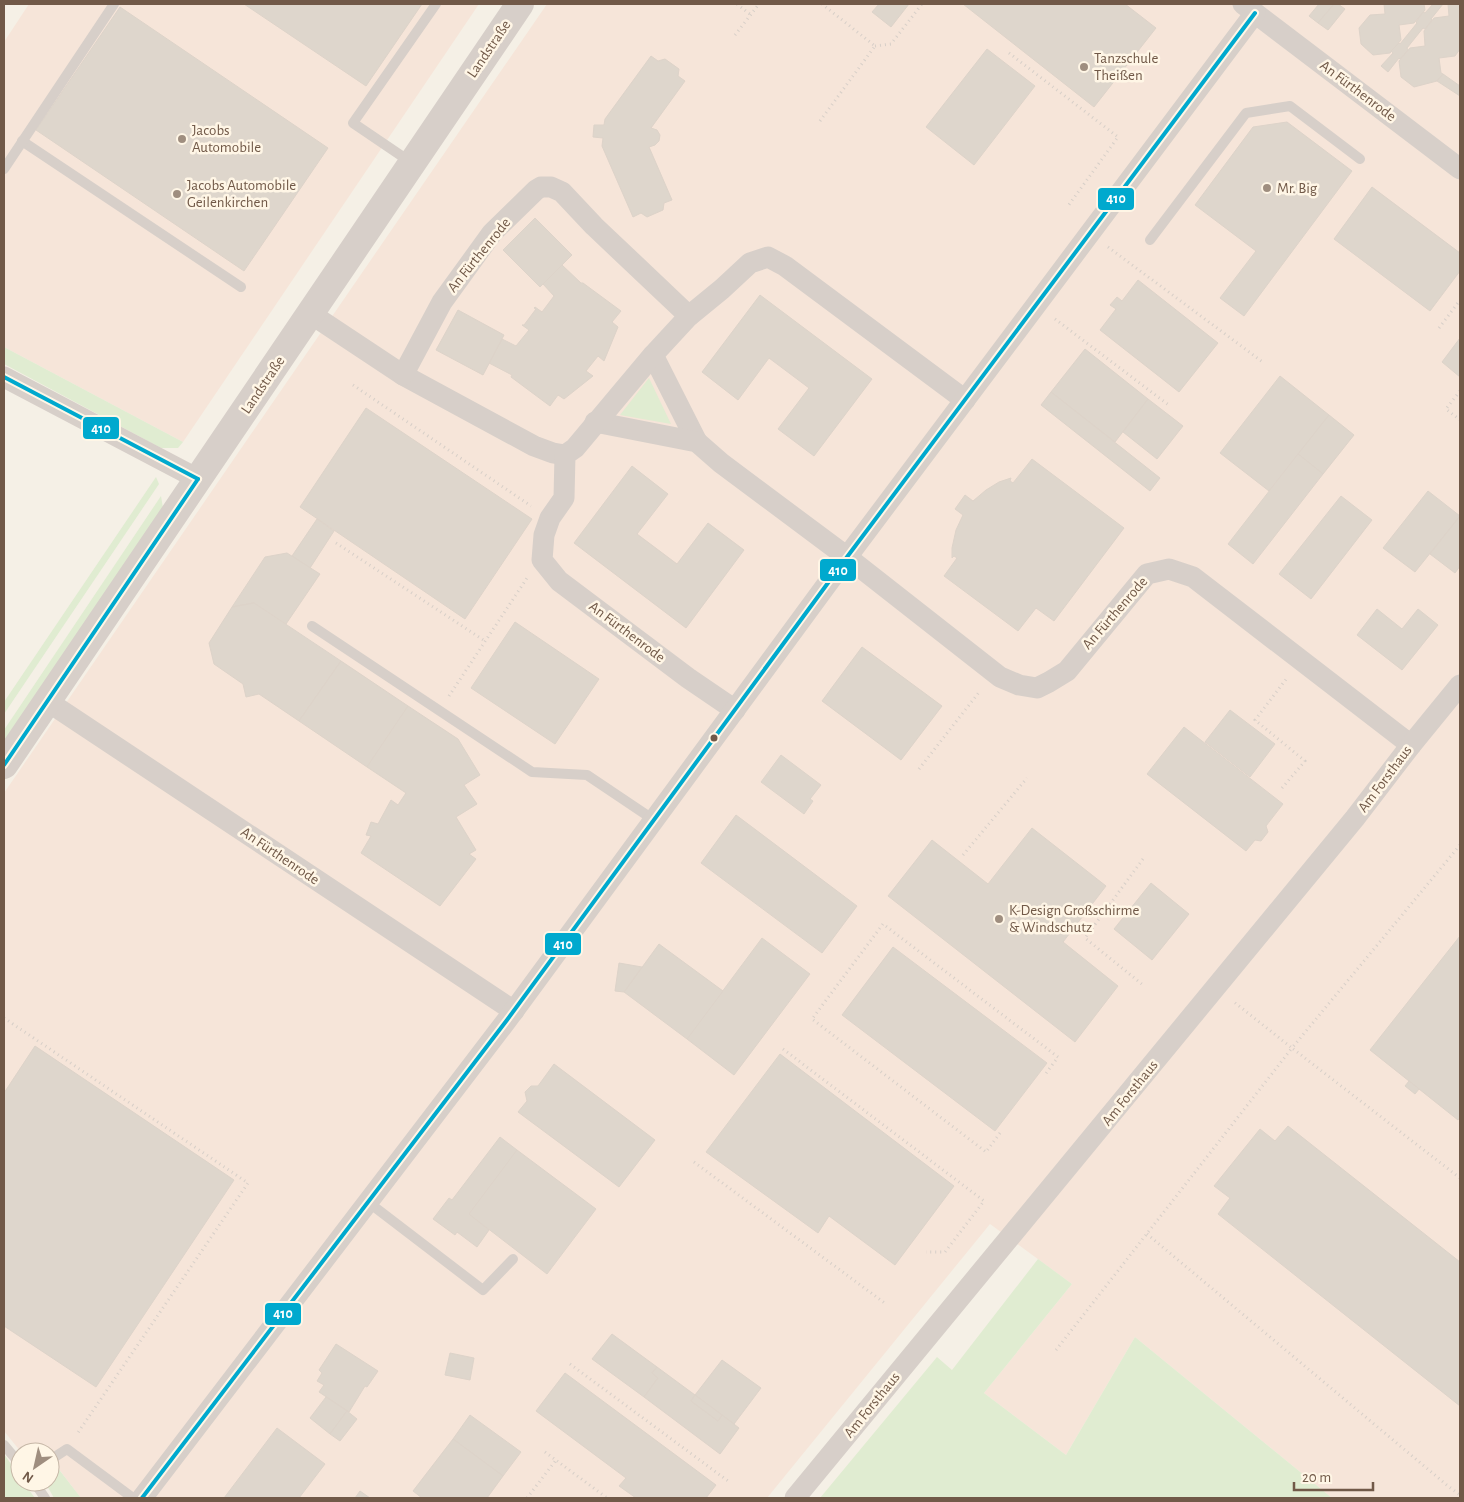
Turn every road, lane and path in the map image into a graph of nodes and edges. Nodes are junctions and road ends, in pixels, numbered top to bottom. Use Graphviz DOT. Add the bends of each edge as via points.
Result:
graph roads {
  1 [pos="114,4"];
  2 [pos="436,4"];
  3 [pos="520,4"];
  4 [pos="736,4"];
  5 [pos="759,4"];
  6 [pos="822,4"];
  7 [pos="922,4"];
  8 [pos="1249,8"];
  9 [pos="750,15"];
  10 [pos="735,35"];
  11 [pos="875,46"];
  12 [pos="1009,53"];
  13 [pos="820,120"];
  14 [pos="22,141"];
  15 [pos="1360,158"];
  16 [pos="412,163"];
  17 [pos="4,169"];
  18 [pos="1460,169"];
  19 [pos="1068,206"];
  20 [pos="1090,234"];
  21 [pos="1150,240"];
  22 [pos="241,286"];
  23 [pos="1460,300"];
  24 [pos="1036,305"];
  25 [pos="311,314"];
  26 [pos="689,316"];
  27 [pos="1439,328"];
  28 [pos="653,355"];
  29 [pos="1264,363"];
  30 [pos="403,375"];
  31 [pos="4,377"];
  32 [pos="353,385"];
  33 [pos="1460,390"];
  34 [pos="965,400"];
  35 [pos="1170,406"];
  36 [pos="1460,420"];
  37 [pos="595,422"];
  38 [pos="697,442"];
  39 [pos="565,455"];
  40 [pos="198,479"];
  41 [pos="550,518"];
  42 [pos="336,543"];
  43 [pos="847,558"];
  44 [pos="542,560"];
  45 [pos="312,626"];
  46 [pos="485,641"];
  47 [pos="1301,660"];
  48 [pos="994,673"];
  49 [pos="1460,685"];
  50 [pos="47,701"];
  51 [pos="439,710"];
  52 [pos="735,710"];
  53 [pos="1411,745"];
  54 [pos="4,765"];
  55 [pos="919,769"];
  56 [pos="1027,778"];
  57 [pos="1282,788"];
  58 [pos="654,820"];
  59 [pos="1460,844"];
  60 [pos="963,855"];
  61 [pos="1143,859"];
  62 [pos="1143,985"];
  63 [pos="1216,988"];
  64 [pos="514,1011"];
  65 [pos="4,1018"];
  66 [pos="1292,1048"];
  67 [pos="783,1049"];
  68 [pos="1044,1076"];
  69 [pos="1000,1133"];
  70 [pos="694,1162"];
  71 [pos="1460,1178"];
  72 [pos="368,1202"];
  73 [pos="1147,1234"];
  74 [pos="926,1252"];
  75 [pos="513,1258"];
  76 [pos="886,1304"];
  77 [pos="1056,1350"];
  78 [pos="570,1364"];
  79 [pos="67,1450"];
  80 [pos="545,1452"];
  81 [pos="60,1454"];
  82 [pos="556,1460"];
  83 [pos="728,1481"];
  84 [pos="1460,1495"];
  85 [pos="133,1498"];
  86 [pos="142,1498"];
  87 [pos="526,1498"];
  88 [pos="607,1498"];
  89 [pos="795,1498"];
  1 -- 14 [label="lane"];
  2 -- 16 [label="lane" via="353,123"];
  3 -- 16 [label="street, Landstraße"];
  4 -- 9 [label="path"];
  5 -- 9 [label="path"];
  6 -- 11 [label="path"];
  7 -- 11 [label="path" via="891,44"];
  8 -- 18 [label="street, An Fürthenrode"];
  8 -- 20 [label="street, An Fürthenrode"];
  9 -- 10 [label="path"];
  11 -- 13 [label="path"];
  12 -- 19 [label="path" via="1118,137"];
  14 -- 17 [label="lane"];
  14 -- 22 [label="lane"];
  15 -- 21 [label="lane" via="1290,106 1246,114"];
  16 -- 25 [label="street, Landstraße"];
  20 -- 24 [label="street, An Fürthenrode"];
  20 -- 29 [label="path"];
  23 -- 27 [label="path"];
  24 -- 34 [label="street, An Fürthenrode"];
  24 -- 35 [label="path"];
  25 -- 30 [label="street"];
  25 -- 40 [label="street, Landstraße"];
  26 -- 28 [label="street"];
  26 -- 30 [label="street, An Fürthenrode" via="562,192 541,187 486,241 442,302"];
  26 -- 34 [label="street" via="750,263 768,257 785,266"];
  28 -- 37 [label="street"];
  28 -- 38 [label="street, An Fürthenrode"];
  30 -- 39 [label="street" via="534,446"];
  31 -- 40 [label="street"];
  32 -- 41 [label="path"];
  33 -- 36 [label="path" via="1446,409"];
  34 -- 43 [label="street, An Fürthenrode"];
  37 -- 38 [label="street"];
  37 -- 39 [label="street" via="575,448"];
  38 -- 43 [label="street, An Fürthenrode"];
  39 -- 41 [label="street" via="564,498"];
  40 -- 50 [label="street, Landstraße"];
  41 -- 44 [label="street" via="544,535"];
  42 -- 46 [label="path"];
  43 -- 48 [label="street, An Fürthenrode"];
  43 -- 52 [label="street, An Fürthenrode"];
  44 -- 46 [label="path"];
  44 -- 52 [label="street, An Fürthenrode" via="559,581"];
  45 -- 51 [label="lane"];
  46 -- 51 [label="path"];
  47 -- 48 [label="street, An Fürthenrode" via="1193,577 1169,569 1147,574 1067,671 1049,682 1037,688 1019,685"];
  47 -- 53 [label="street, An Fürthenrode"];
  47 -- 57 [label="path" via="1255,720 1305,761"];
  48 -- 55 [label="path"];
  49 -- 53 [label="street, Am Forsthaus"];
  50 -- 54 [label="street, Landstraße"];
  50 -- 64 [label="street, An Fürthenrode"];
  51 -- 58 [label="lane" via="532,772 587,774"];
  52 -- 58 [label="street, An Fürthenrode"];
  53 -- 63 [label="street, Am Forsthaus" via="1356,818"];
  56 -- 60 [label="path"];
  58 -- 64 [label="street, An Fürthenrode"];
  59 -- 66 [label="path"];
  61 -- 62 [label="path" via="1085,938"];
  63 -- 66 [label="path"];
  63 -- 89 [label="street, Am Forsthaus"];
  64 -- 72 [label="street, An Fürthenrode"];
  65 -- 79 [label="path" via="248,1182"];
  66 -- 71 [label="path"];
  66 -- 73 [label="path"];
  67 -- 74 [label="path" via="984,1201 945,1252"];
  68 -- 69 [label="path" via="1058,1057 883,924 812,1019 986,1152"];
  70 -- 76 [label="path"];
  72 -- 75 [label="lane" via="483,1290"];
  72 -- 86 [label="street, An Fürthenrode"];
  73 -- 77 [label="path"];
  73 -- 84 [label="path"];
  78 -- 83 [label="path"];
  79 -- 81 [label="lane"];
  79 -- 85 [label="lane"];
  80 -- 82 [label="path"];
  82 -- 87 [label="path"];
  82 -- 88 [label="path"];
}
